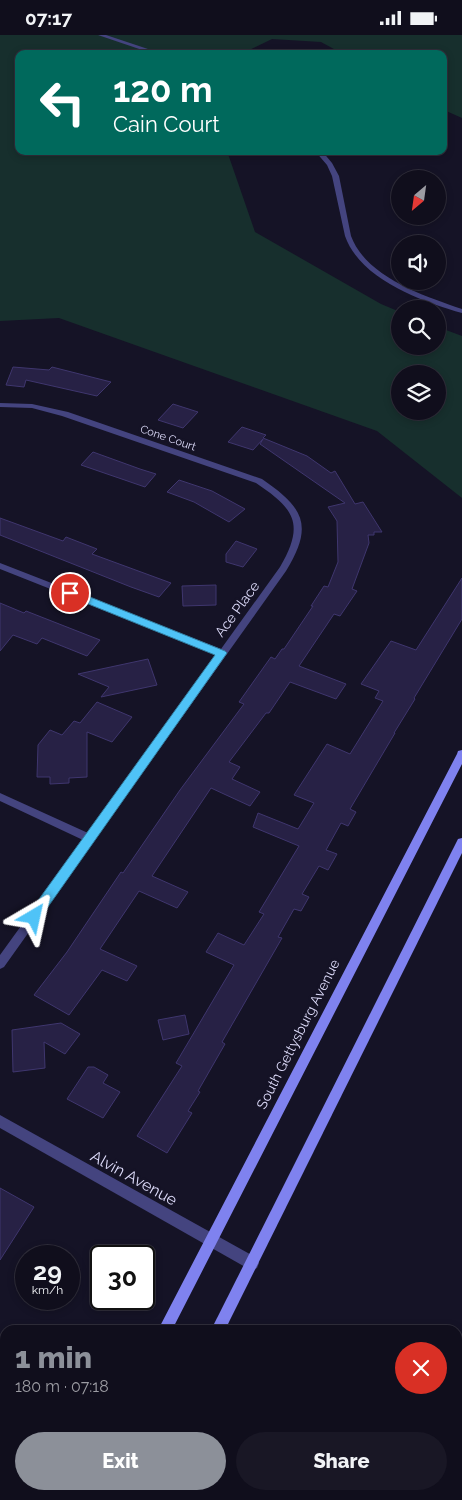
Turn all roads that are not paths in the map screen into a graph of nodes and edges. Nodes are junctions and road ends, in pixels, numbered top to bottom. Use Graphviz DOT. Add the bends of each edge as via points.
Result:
graph roads {
  1 [pos="101,35"];
  2 [pos="148,50"];
  3 [pos="321,155"];
  4 [pos="462,311"];
  5 [pos="0,405"];
  6 [pos="290,507"];
  7 [pos="0,566"];
  8 [pos="222,653"];
  9 [pos="462,754"];
  10 [pos="0,797"];
  11 [pos="90,838"];
  12 [pos="462,842"];
  13 [pos="0,964"];
  14 [pos="0,1121"];
  15 [pos="210,1240"];
  16 [pos="252,1263"];
  17 [pos="168,1325"];
  18 [pos="221,1325"];
  1 -- 2 [label="street"];
  3 -- 4 [label="street" via="335,171 349,238 361,257 389,280"];
  5 -- 6 [label="street, Cone Court" via="32,406 65,415 245,475 268,487"];
  6 -- 8 [label="street, Ace Place" via="298,524 296,547"];
  7 -- 8 [label="street"];
  8 -- 11 [label="street, Ace Place"];
  9 -- 15 [label="main road, South Gettysburg Avenue"];
  10 -- 11 [label="street"];
  11 -- 13 [label="street, Ace Place"];
  12 -- 16 [label="main road"];
  14 -- 15 [label="street, Alvin Avenue"];
  15 -- 16 [label="street, Alvin Avenue"];
  15 -- 17 [label="main road, South Gettysburg Avenue"];
  16 -- 18 [label="main road"];
}
